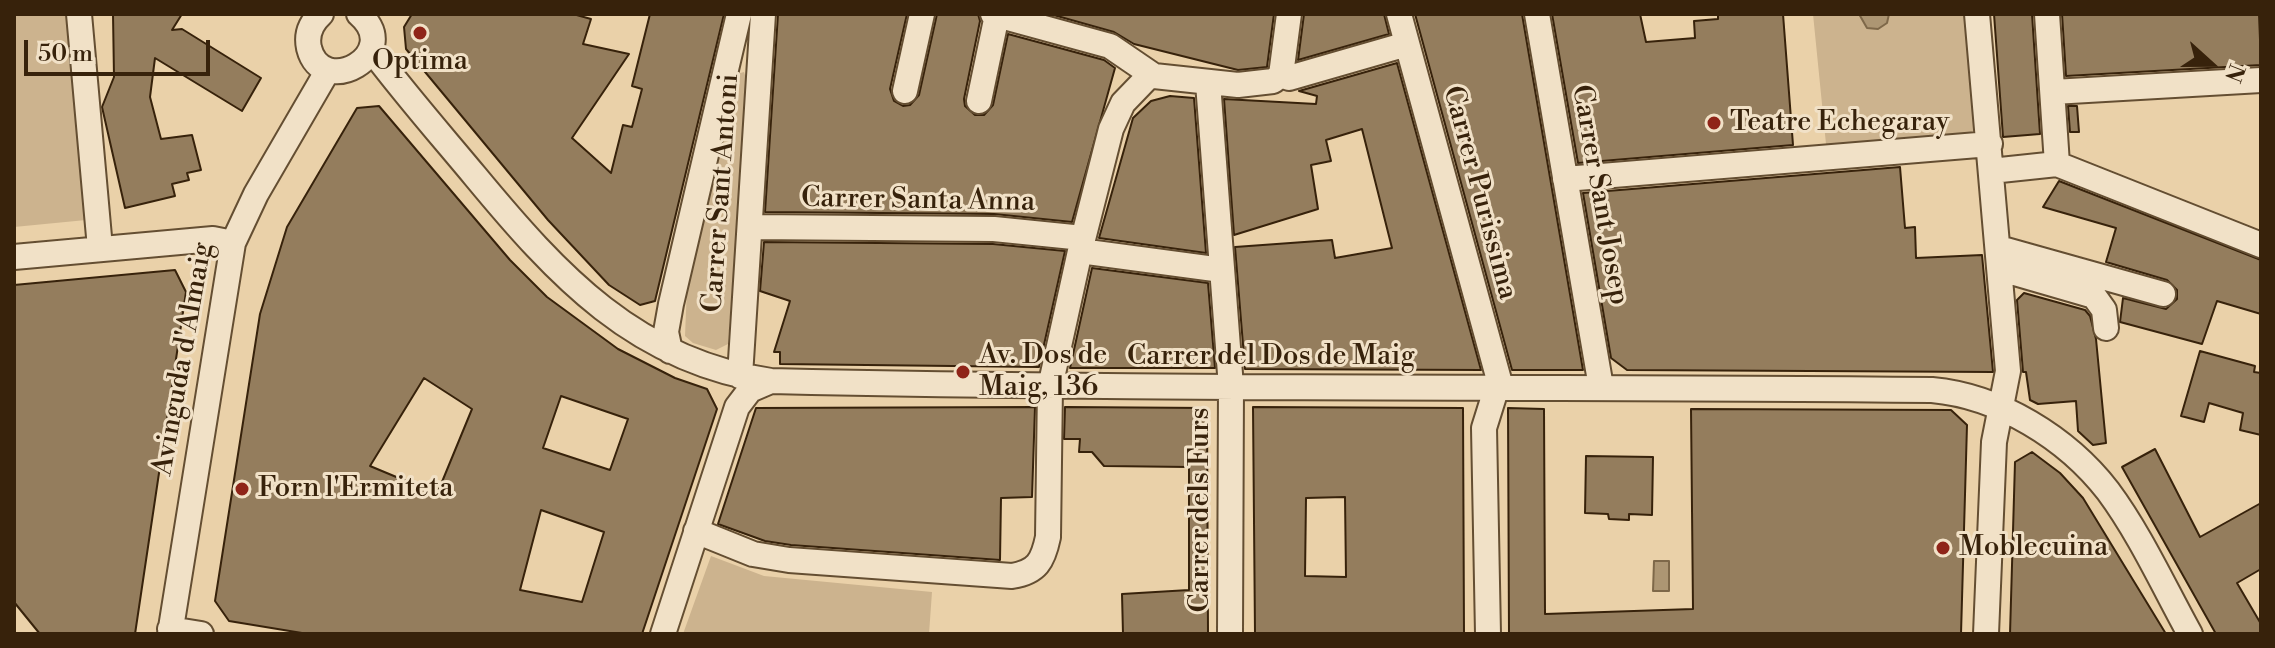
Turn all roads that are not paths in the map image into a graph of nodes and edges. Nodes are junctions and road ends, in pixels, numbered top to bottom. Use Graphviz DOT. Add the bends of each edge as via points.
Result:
graph roads {
  1 [pos="79,14"];
  2 [pos="321,14"];
  3 [pos="739,14"];
  4 [pos="763,14"];
  5 [pos="922,14"];
  6 [pos="1289,14"];
  7 [pos="1399,14"];
  8 [pos="1537,14"];
  9 [pos="1977,14"];
  10 [pos="2047,14"];
  11 [pos="995,15"];
  12 [pos="364,16"];
  13 [pos="1407,44"];
  14 [pos="371,49"];
  15 [pos="328,70"];
  16 [pos="1150,75"];
  17 [pos="1277,78"];
  18 [pos="2261,80"];
  19 [pos="1208,83"];
  20 [pos="905,91"];
  21 [pos="2053,92"];
  22 [pos="979,101"];
  23 [pos="1990,144"];
  24 [pos="2057,164"];
  25 [pos="1991,171"];
  26 [pos="1565,179"];
  27 [pos="751,227"];
  28 [pos="233,243"];
  29 [pos="1082,244"];
  30 [pos="2261,245"];
  31 [pos="100,248"];
  32 [pos="14,257"];
  33 [pos="2000,259"];
  34 [pos="1222,270"];
  35 [pos="2163,294"];
  36 [pos="2106,328"];
  37 [pos="670,351"];
  38 [pos="733,374"];
  39 [pos="771,381"];
  40 [pos="1050,387"];
  41 [pos="1231,387"];
  42 [pos="1498,387"];
  43 [pos="1601,387"];
  44 [pos="737,407"];
  45 [pos="2003,409"];
  46 [pos="696,531"];
  47 [pos="170,631"];
  48 [pos="201,634"];
  49 [pos="663,634"];
  50 [pos="1230,634"];
  51 [pos="1488,634"];
  52 [pos="1986,634"];
  53 [pos="2190,634"];
  1 -- 31 [label="street"];
  2 -- 15 [label="street" via="312,25 309,46"];
  3 -- 37 [label="street, Carrer Sant Antoni" via="671,304 666,332"];
  4 -- 27 [label="street, Carrer Sant Antoni"];
  5 -- 20 [label="street"];
  6 -- 17 [label="street"];
  7 -- 13 [label="street, Carrer Purissima"];
  8 -- 26 [label="street, Carrer Sant Josep"];
  9 -- 23 [label="street"];
  10 -- 21 [label="street"];
  11 -- 16 [label="street" via="1110,46"];
  11 -- 22 [label="street"];
  12 -- 14 [label="street"];
  13 -- 17 [label="street"];
  13 -- 42 [label="street, Carrer Purissima"];
  14 -- 15 [label="street" via="359,66"];
  14 -- 37 [label="street, Carrer del Dos de Maig" via="548,262 607,314"];
  15 -- 28 [label="street, Avinguda d'Almaig"];
  16 -- 19 [label="street"];
  16 -- 29 [label="street" via="1123,103 1114,121"];
  17 -- 19 [label="street"];
  18 -- 21 [label="street"];
  19 -- 34 [label="street, Carrer dels Furs"];
  21 -- 24 [label="street"];
  23 -- 25 [label="street"];
  23 -- 26 [label="street"];
  24 -- 25 [label="street"];
  24 -- 30 [label="street"];
  25 -- 33 [label="street"];
  26 -- 43 [label="street, Carrer Sant Josep"];
  27 -- 29 [label="street, Carrer Santa Anna" via="994,229"];
  27 -- 38 [label="street, Carrer Sant Antoni"];
  28 -- 31 [label="street" via="213,239"];
  28 -- 47 [label="street, Avinguda d'Almaig"];
  29 -- 34 [label="street, Carrer Santa Anna"];
  29 -- 40 [label="street"];
  31 -- 32 [label="street"];
  33 -- 35 [label="street"];
  33 -- 36 [label="street" via="2094,296 2104,310"];
  33 -- 45 [label="street" via="2008,371"];
  34 -- 41 [label="street, Carrer dels Furs"];
  37 -- 38 [label="street, Carrer del Dos de Maig"];
  38 -- 39 [label="street, Carrer del Dos de Maig"];
  38 -- 44 [label="street"];
  39 -- 40 [label="street, Carrer del Dos de Maig"];
  39 -- 44 [label="street" via="750,390"];
  40 -- 41 [label="street, Carrer del Dos de Maig"];
  40 -- 46 [label="street" via="1045,550 1034,570 1012,576 789,560 753,554"];
  41 -- 42 [label="street, Carrer del Dos de Maig"];
  41 -- 50 [label="street, Carrer dels Furs"];
  42 -- 43 [label="street, Carrer del Dos de Maig"];
  42 -- 51 [label="street" via="1484,428"];
  43 -- 45 [label="street, Carrer del Dos de Maig" via="1932,390"];
  44 -- 46 [label="street"];
  45 -- 52 [label="street" via="1994,442"];
  45 -- 53 [label="street, Carrer del Dos de Maig" via="2064,449 2107,491"];
  46 -- 49 [label="street"];
  47 -- 48 [label="street"];
}
